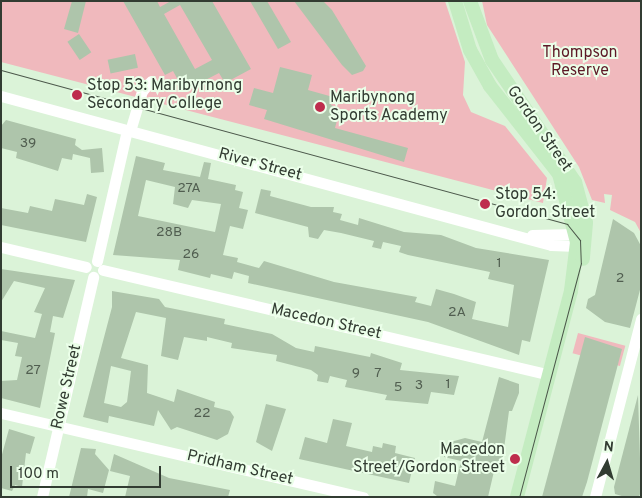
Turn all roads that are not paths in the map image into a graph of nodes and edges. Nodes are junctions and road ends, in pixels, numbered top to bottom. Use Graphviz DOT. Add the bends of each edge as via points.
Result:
graph roads {
  1 [pos="455,1"];
  2 [pos="470,1"];
  3 [pos="495,65"];
  4 [pos="151,82"];
  5 [pos="490,86"];
  6 [pos="1,96"];
  7 [pos="129,131"];
  8 [pos="581,240"];
  9 [pos="1,247"];
  10 [pos="98,269"];
  11 [pos="641,318"];
  12 [pos="638,347"];
  13 [pos="549,375"];
  14 [pos="1,412"];
  15 [pos="58,426"];
  16 [pos="42,497"];
  17 [pos="363,497"];
  18 [pos="517,497"];
  19 [pos="595,497"];
  1 -- 5 [label="main road, Gordon Street" via="468,44"];
  2 -- 3 [label="main road, Gordon Street"];
  3 -- 5 [label="main road"];
  3 -- 8 [label="main road, Gordon Street" via="575,182 585,213"];
  4 -- 7 [label="street, Rowe Street" via="142,91"];
  5 -- 8 [label="main road, Gordon Street" via="559,174"];
  6 -- 7 [label="street, River Street"];
  7 -- 8 [label="street, River Street" via="518,234"];
  7 -- 10 [label="street, Rowe Street"];
  8 -- 13 [label="main road, Gordon Street"];
  9 -- 10 [label="street"];
  10 -- 13 [label="street, Macedon Street"];
  10 -- 15 [label="street, Rowe Street"];
  11 -- 12 [label="street"];
  12 -- 19 [label="street"];
  13 -- 18 [label="main road, Gordon Street"];
  14 -- 15 [label="street, Pridham Street"];
  15 -- 16 [label="street, Rowe Street"];
  15 -- 17 [label="street, Pridham Street"];
}
